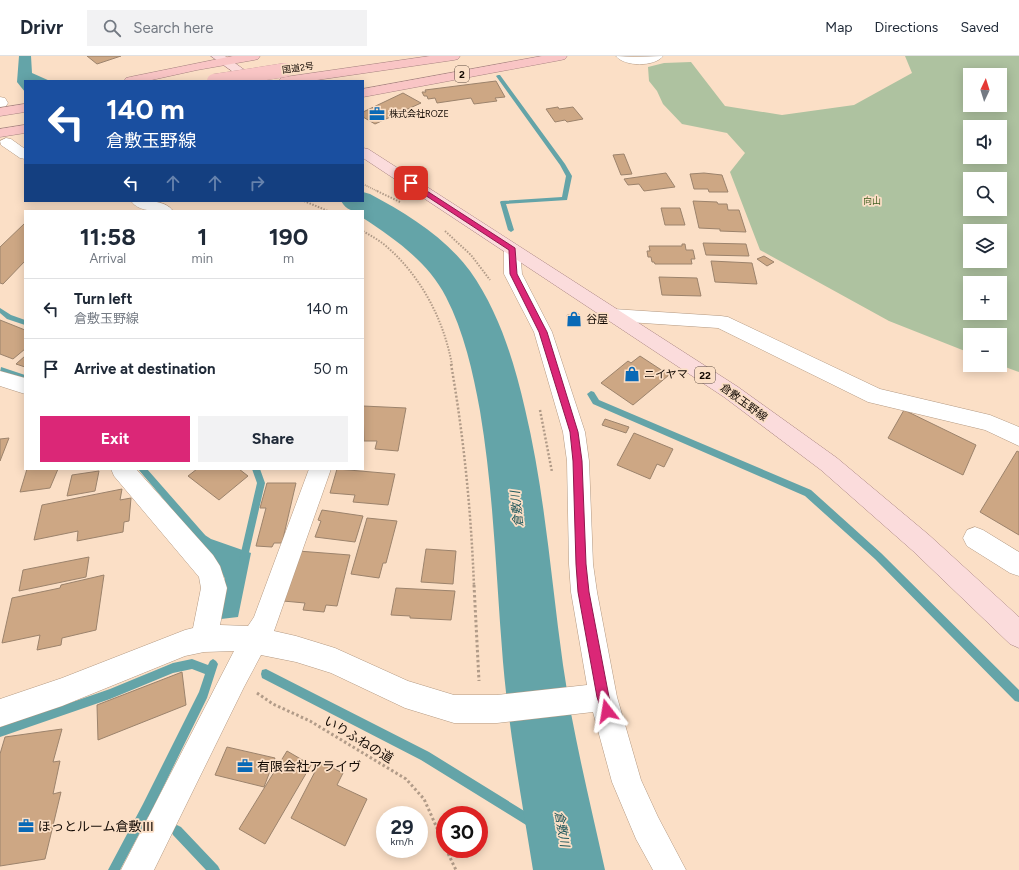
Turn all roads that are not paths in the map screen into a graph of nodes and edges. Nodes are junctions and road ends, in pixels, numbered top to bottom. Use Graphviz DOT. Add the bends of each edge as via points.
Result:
graph roads {
  1 [pos="238,56"];
  2 [pos="254,56"];
  3 [pos="383,56"];
  4 [pos="454,56"];
  5 [pos="561,56"];
  6 [pos="622,56"];
  7 [pos="657,56"];
  8 [pos="220,58"];
  9 [pos="285,76"];
  10 [pos="134,80"];
  11 [pos="228,80"];
  12 [pos="253,80"];
  13 [pos="364,93"];
  14 [pos="24,99"];
  15 [pos="0,104"];
  16 [pos="24,108"];
  17 [pos="24,120"];
  18 [pos="0,124"];
  19 [pos="24,129"];
  20 [pos="3,138"];
  21 [pos="364,153"];
  22 [pos="24,154"];
  23 [pos="142,202"];
  24 [pos="162,210"];
  25 [pos="512,250"];
  26 [pos="613,315"];
  27 [pos="0,378"];
  28 [pos="24,386"];
  29 [pos="1019,437"];
  30 [pos="123,470"];
  31 [pos="320,470"];
  32 [pos="975,538"];
  33 [pos="1019,565"];
  34 [pos="1019,635"];
  35 [pos="204,638"];
  36 [pos="254,640"];
  37 [pos="596,698"];
  38 [pos="0,713"];
  39 [pos="137,870"];
  40 [pos="670,870"];
  1 -- 8 [label="street"];
  2 -- 8 [label="highway"];
  3 -- 9 [label="highway, 国道2号 / 2"];
  4 -- 9 [label="highway, 国道2号 / 2" via="301,79"];
  5 -- 13 [label="highway, 2"];
  6 -- 7 [label="street" via="626,60 642,61"];
  8 -- 10 [label="highway"];
  8 -- 12 [label="main road"];
  9 -- 11 [label="highway, 国道2号 / 2, bridge"];
  14 -- 15 [label="highway"];
  15 -- 16 [label="highway"];
  17 -- 18 [label="highway"];
  19 -- 20 [label="highway"];
  20 -- 22 [label="street"];
  21 -- 25 [label="main road, 倉敷玉野線 / 22"];
  23 -- 24 [label="street"];
  25 -- 26 [label="main road, 倉敷玉野線 / 22"];
  25 -- 37 [label="street" via="513,274 543,332 574,432 578,461 581,564"];
  26 -- 29 [label="street" via="721,322 875,396 990,423"];
  26 -- 34 [label="main road, 倉敷玉野線 / 22" via="731,392 829,464 921,543"];
  27 -- 28 [label="street"];
  30 -- 35 [label="street" via="211,574 214,588"];
  31 -- 36 [label="street" via="264,624"];
  32 -- 33 [label="street"];
  35 -- 36 [label="street"];
  35 -- 38 [label="street"];
  36 -- 37 [label="street" via="334,661 405,694 454,709 487,709"];
  36 -- 39 [label="street"];
  37 -- 40 [label="street" via="627,782 647,828"];
}
